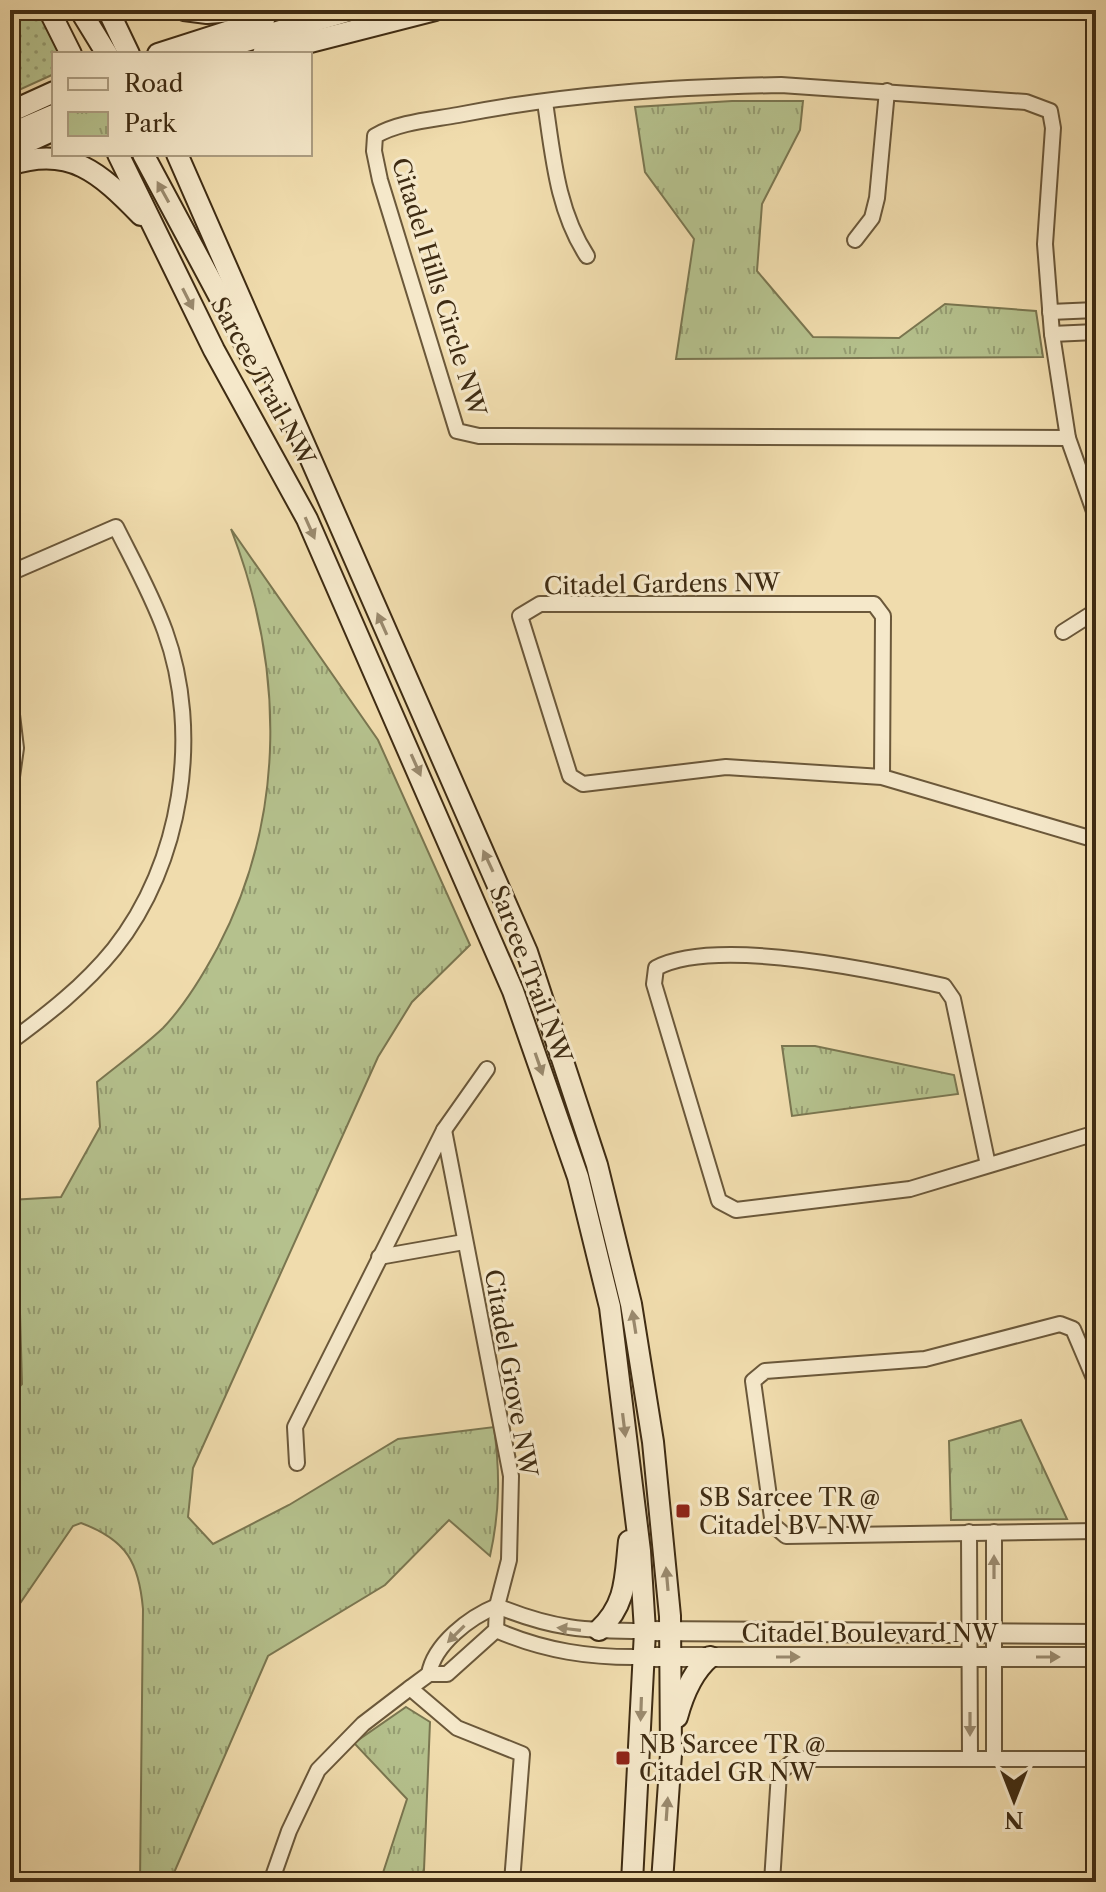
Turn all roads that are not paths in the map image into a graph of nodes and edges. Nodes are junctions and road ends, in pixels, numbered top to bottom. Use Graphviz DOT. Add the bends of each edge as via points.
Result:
graph roads {
  1 [pos="49,10"];
  2 [pos="80,10"];
  3 [pos="108,10"];
  4 [pos="184,10"];
  5 [pos="247,10"];
  6 [pos="303,10"];
  7 [pos="352,10"];
  8 [pos="435,10"];
  9 [pos="70,52"];
  10 [pos="106,52"];
  11 [pos="128,52"];
  12 [pos="165,52"];
  13 [pos="208,52"];
  14 [pos="271,52"];
  15 [pos="887,91"];
  16 [pos="52,93"];
  17 [pos="545,102"];
  18 [pos="10,112"];
  19 [pos="52,116"];
  20 [pos="52,131"];
  21 [pos="10,134"];
  22 [pos="10,150"];
  23 [pos="119,156"];
  24 [pos="144,156"];
  25 [pos="178,156"];
  26 [pos="190,156"];
  27 [pos="10,165"];
  28 [pos="195,190"];
  29 [pos="154,228"];
  30 [pos="855,240"];
  31 [pos="587,256"];
  32 [pos="1096,310"];
  33 [pos="1050,312"];
  34 [pos="1096,332"];
  35 [pos="1052,334"];
  36 [pos="286,405"];
  37 [pos="1068,438"];
  38 [pos="1096,517"];
  39 [pos="10,573"];
  40 [pos="1096,611"];
  41 [pos="1063,632"];
  42 [pos="10,698"];
  43 [pos="882,777"];
  44 [pos="10,791"];
  45 [pos="1096,840"];
  46 [pos="10,1042"];
  47 [pos="487,1069"];
  48 [pos="444,1130"];
  49 [pos="1096,1133"];
  50 [pos="988,1165"];
  51 [pos="464,1242"];
  52 [pos="379,1257"];
  53 [pos="1096,1383"];
  54 [pos="297,1463"];
  55 [pos="633,1505"];
  56 [pos="1096,1531"];
  57 [pos="969,1532"];
  58 [pos="994,1532"];
  59 [pos="497,1606"];
  60 [pos="496,1630"];
  61 [pos="599,1630"];
  62 [pos="645,1631"];
  63 [pos="672,1631"];
  64 [pos="971,1634"];
  65 [pos="994,1634"];
  66 [pos="1096,1634"];
  67 [pos="643,1657"];
  68 [pos="671,1657"];
  69 [pos="710,1657"];
  70 [pos="971,1657"];
  71 [pos="1096,1657"];
  72 [pos="994,1658"];
  73 [pos="429,1674"];
  74 [pos="410,1688"];
  75 [pos="671,1736"];
  76 [pos="970,1758"];
  77 [pos="994,1759"];
  78 [pos="1096,1759"];
  79 [pos="271,1882"];
  80 [pos="512,1882"];
  81 [pos="632,1882"];
  82 [pos="662,1882"];
  83 [pos="772,1882"];
  1 -- 9 [label="main road"];
  2 -- 10 [label="main road"];
  3 -- 11 [label="main road"];
  4 -- 5 [label="main road"];
  6 -- 12 [label="main road"];
  7 -- 13 [label="main road"];
  8 -- 14 [label="main road"];
  15 -- 17 [label="street, Citadel Hills Circle NW" via="705,86 624,90"];
  15 -- 30 [label="street" via="877,198 872,218"];
  15 -- 33 [label="street, Citadel Hills Circle NW" via="1026,102 1050,111 1045,244"];
  16 -- 18 [label="main road"];
  17 -- 31 [label="street" via="558,186 571,232"];
  17 -- 37 [label="street, Citadel Hills Circle NW" via="389,128 375,136 380,180 457,431 494,436"];
  19 -- 21 [label="main road"];
  20 -- 22 [label="main road"];
  23 -- 29 [label="main road, Sarcee Trail NW"];
  36 -- 24 [label="main road, one-way" via="258,369"];
  25 -- 28 [label="main road, Sarcee Trail NW"];
  26 -- 28 [label="main road"];
  27 -- 29 [label="main road" via="35,156 69,160 101,178"];
  28 -- 36 [label="main road, Sarcee Trail NW"];
  29 -- 55 [label="main road, Sarcee Trail NW, one-way" via="307,519 513,991 578,1177 610,1307"];
  32 -- 33 [label="street"];
  33 -- 35 [label="street, Citadel Hills Circle NW"];
  34 -- 35 [label="street"];
  35 -- 37 [label="street, Citadel Hills Circle NW"];
  63 -- 36 [label="main road, Sarcee Trail NW, one-way" via="653,1442 631,1304 597,1165 548,1007"];
  37 -- 38 [label="street"];
  39 -- 46 [label="street" via="116,527 166,632 184,730 179,794 144,903 85,982"];
  40 -- 41 [label="street"];
  42 -- 44 [label="street" via="16,748"];
  43 -- 43 [label="street, Citadel Gardens NW" via="726,767 583,784 570,776 520,616 540,604 874,604 883,616"];
  43 -- 45 [label="street, Citadel Gardens NW"];
  47 -- 48 [label="street"];
  48 -- 51 [label="street, Citadel Grove NW"];
  48 -- 52 [label="street"];
  49 -- 50 [label="street"];
  50 -- 50 [label="street" via="910,1189 736,1210 719,1201 654,984 656,968 669,961 752,957 846,964 944,986 953,999"];
  51 -- 52 [label="street, Citadel Grove NW"];
  51 -- 59 [label="street, Citadel Grove NW" via="511,1476 509,1560"];
  52 -- 54 [label="street" via="295,1427"];
  53 -- 57 [label="street" via="1073,1329 1060,1324 925,1359 765,1371 753,1381 773,1525 786,1536"];
  55 -- 61 [label="main road" via="625,1583 616,1614"];
  55 -- 62 [label="main road, Sarcee Trail NW"];
  56 -- 58 [label="street"];
  57 -- 58 [label="street"];
  57 -- 64 [label="street"];
  65 -- 58 [label="street, one-way"];
  59 -- 60 [label="street, Citadel Grove NW"];
  61 -- 59 [label="street, one-way" via="540,1624"];
  59 -- 73 [label="street, one-way" via="476,1615 453,1637 431,1659"];
  60 -- 67 [label="street" via="532,1646 570,1654"];
  60 -- 73 [label="street" via="447,1674"];
  61 -- 62 [label="street"];
  62 -- 63 [label="street, Citadel Boulevard NW"];
  62 -- 67 [label="main road, Sarcee Trail NW"];
  63 -- 64 [label="street, Citadel Boulevard NW"];
  63 -- 68 [label="main road, Sarcee Trail NW"];
  64 -- 65 [label="street, Citadel Boulevard NW"];
  64 -- 70 [label="street"];
  65 -- 66 [label="street, Citadel Boulevard NW"];
  65 -- 72 [label="street"];
  67 -- 68 [label="street, Citadel Boulevard NW"];
  67 -- 81 [label="main road, Sarcee Trail NW, one-way"];
  68 -- 69 [label="street, Citadel Boulevard NW"];
  68 -- 75 [label="main road, Sarcee Trail NW"];
  69 -- 70 [label="street, Citadel Boulevard NW, one-way"];
  69 -- 75 [label="main road" via="683,1695"];
  70 -- 72 [label="street, Citadel Boulevard NW"];
  70 -- 76 [label="street, one-way"];
  72 -- 71 [label="street, Citadel Boulevard NW, one-way"];
  72 -- 77 [label="street"];
  73 -- 74 [label="street"];
  74 -- 79 [label="street" via="363,1724 318,1770"];
  74 -- 80 [label="street" via="457,1728 522,1754"];
  82 -- 75 [label="main road, Sarcee Trail NW, one-way"];
  76 -- 77 [label="street"];
  76 -- 83 [label="street" via="796,1759 779,1773"];
  77 -- 78 [label="street"];
}
